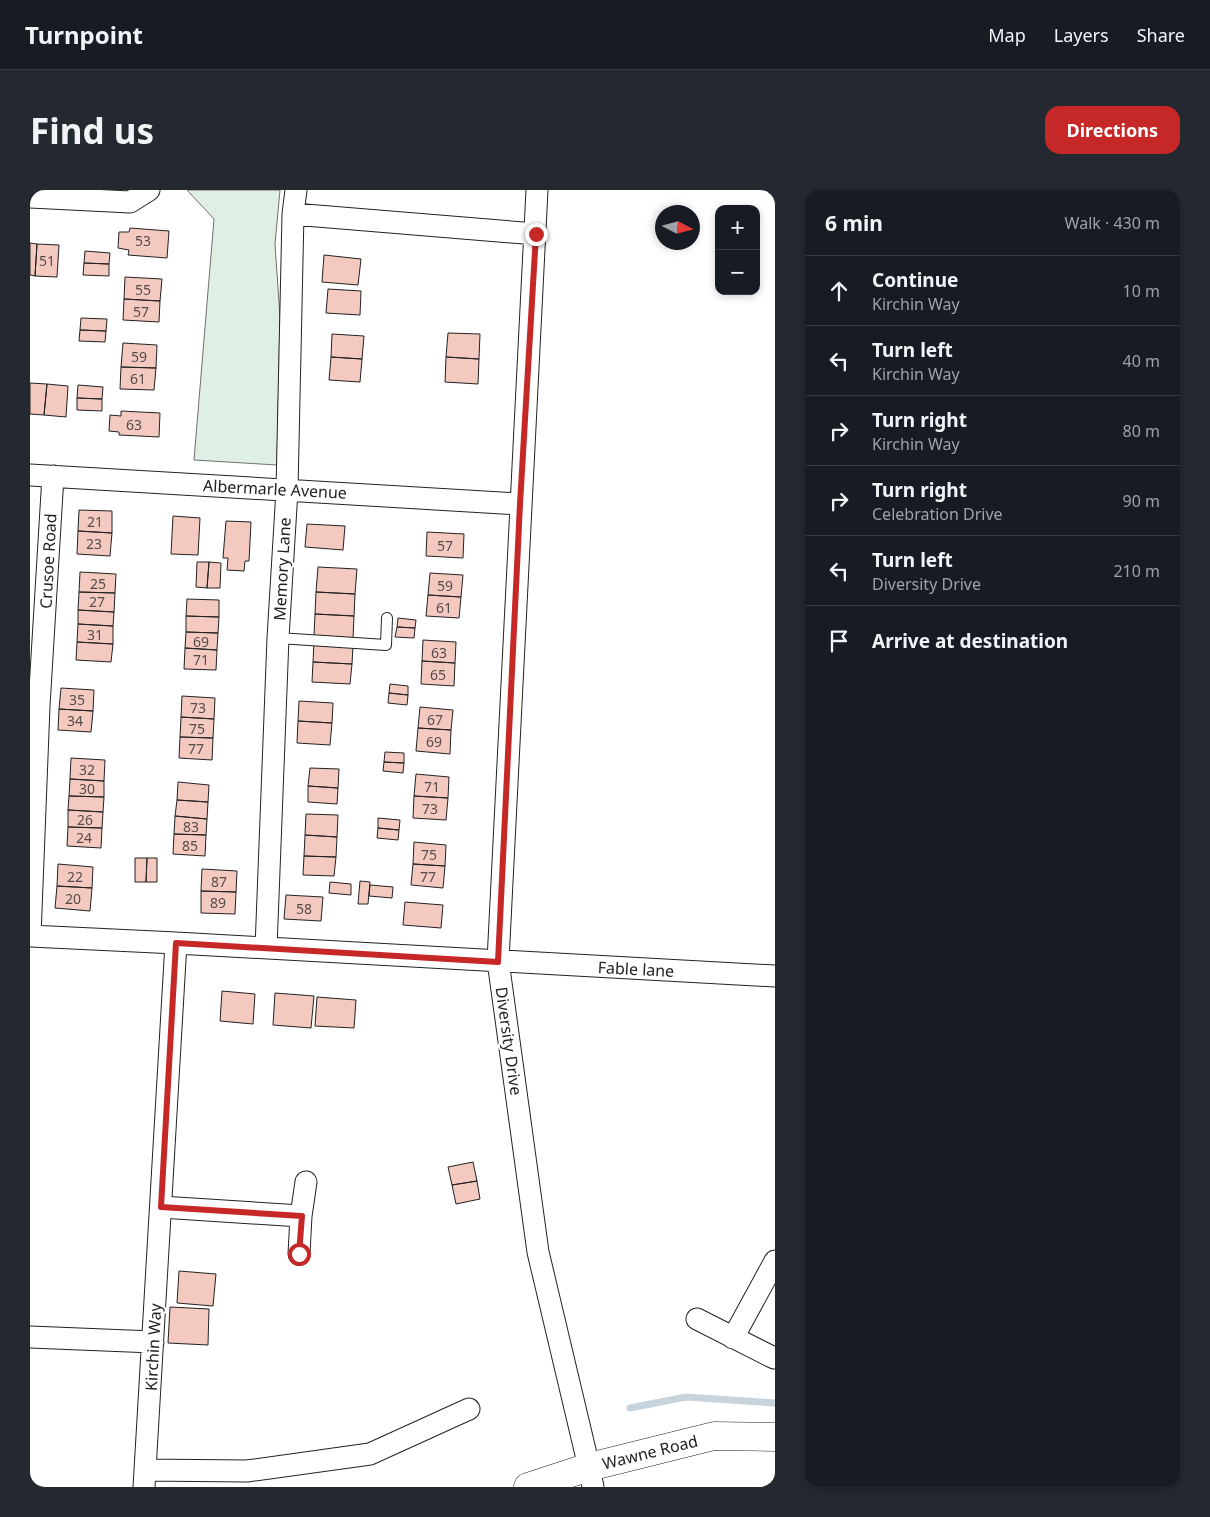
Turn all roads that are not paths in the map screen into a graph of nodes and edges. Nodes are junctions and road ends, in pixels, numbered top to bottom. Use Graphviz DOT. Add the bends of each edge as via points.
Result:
graph roads {
  1 [pos="149,190"];
  2 [pos="296,190"];
  3 [pos="537,190"];
  4 [pos="30,197"];
  5 [pos="293,214"];
  6 [pos="536,234"];
  7 [pos="30,474"];
  8 [pos="53,476"];
  9 [pos="287,490"];
  10 [pos="520,504"];
  11 [pos="387,618"];
  12 [pos="278,638"];
  13 [pos="35,706"];
  14 [pos="30,936"];
  15 [pos="176,943"];
  16 [pos="266,948"];
  17 [pos="498,962"];
  18 [pos="775,976"];
  19 [pos="306,1182"];
  20 [pos="161,1207"];
  21 [pos="302,1216"];
  22 [pos="299,1254"];
  23 [pos="775,1261"];
  24 [pos="697,1319"];
  25 [pos="30,1337"];
  26 [pos="733,1338"];
  27 [pos="153,1342"];
  28 [pos="774,1358"];
  29 [pos="469,1409"];
  30 [pos="775,1437"];
  31 [pos="591,1477"];
  32 [pos="145,1479"];
  33 [pos="528,1487"];
  1 -- 4 [label="street" via="130,202"];
  2 -- 5 [label="street, Memory Lane"];
  3 -- 6 [label="street, Diversity Drive"];
  5 -- 6 [label="street"];
  5 -- 9 [label="street, Memory Lane"];
  6 -- 10 [label="street, Diversity Drive"];
  7 -- 8 [label="street, Albermarle Avenue"];
  8 -- 9 [label="street, Albermarle Avenue"];
  8 -- 13 [label="street, Crusoe Road"];
  9 -- 10 [label="street, Albermarle Avenue"];
  9 -- 12 [label="street, Memory Lane"];
  10 -- 17 [label="street, Diversity Drive"];
  11 -- 12 [label="lane" via="386,645"];
  12 -- 16 [label="street, Memory Lane"];
  13 -- 14 [label="street, Crusoe Road"];
  14 -- 15 [label="street, Fable lane"];
  15 -- 16 [label="street, Fable lane"];
  15 -- 20 [label="street, Kirchin Way"];
  16 -- 17 [label="street, Fable lane"];
  17 -- 18 [label="street, Fable lane"];
  17 -- 31 [label="street, Diversity Drive" via="538,1252"];
  19 -- 21 [label="street"];
  20 -- 21 [label="street"];
  20 -- 27 [label="street, Kirchin Way"];
  21 -- 22 [label="street"];
  23 -- 26 [label="street"];
  24 -- 26 [label="street"];
  25 -- 27 [label="street"];
  26 -- 28 [label="street"];
  27 -- 32 [label="street, Kirchin Way"];
  29 -- 32 [label="street" via="370,1454 248,1471"];
  30 -- 31 [label="street, Wawne Road" via="714,1436"];
  31 -- 33 [label="street, Wawne Road"];
}
